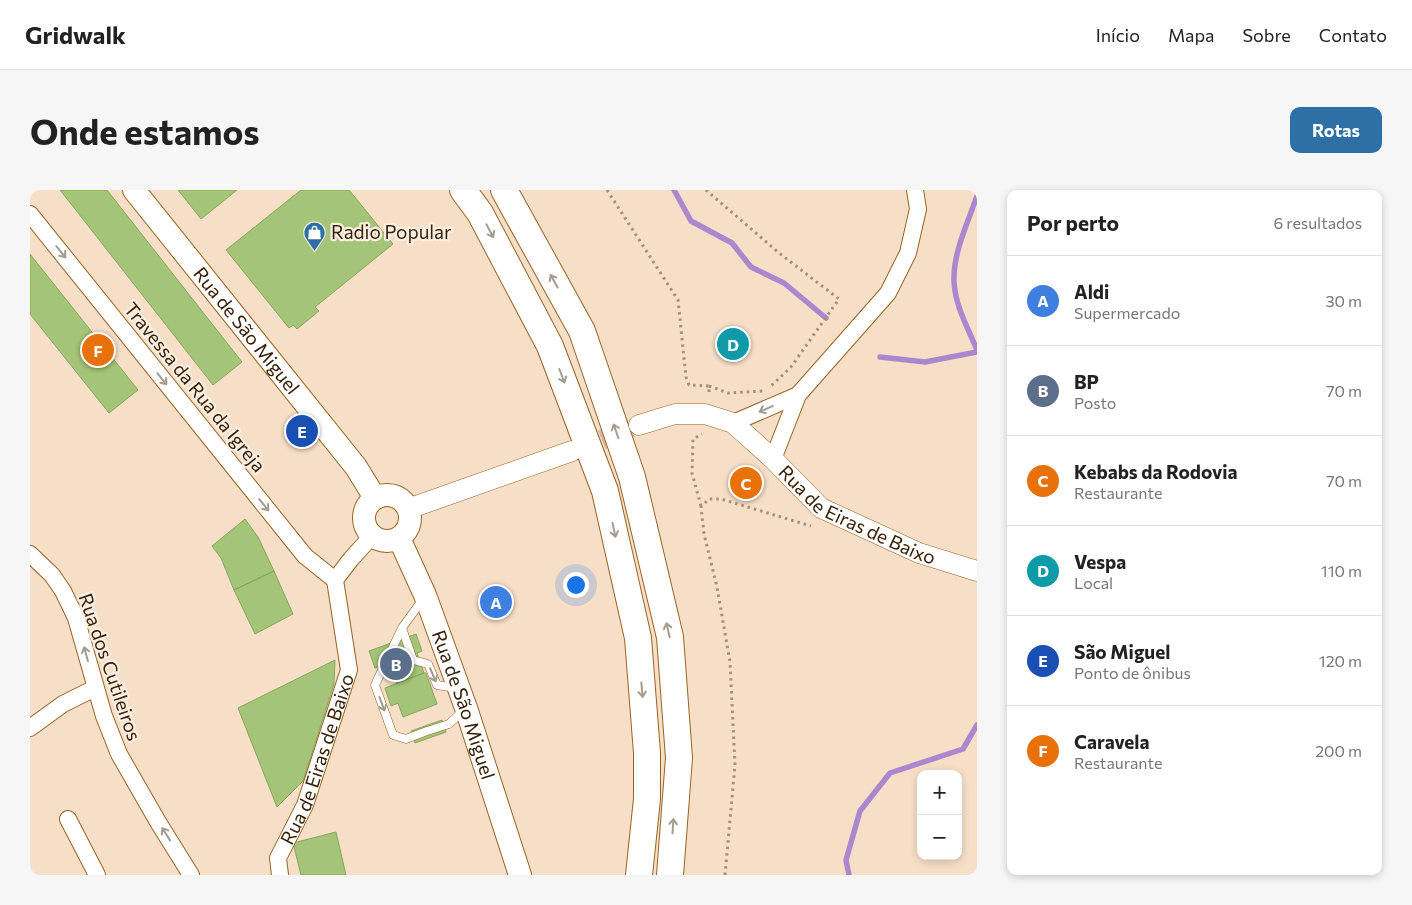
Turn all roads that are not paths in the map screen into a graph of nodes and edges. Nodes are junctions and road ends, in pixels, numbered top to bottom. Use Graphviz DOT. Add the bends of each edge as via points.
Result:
graph roads {
  1 [pos="134,190"];
  2 [pos="463,190"];
  3 [pos="504,190"];
  4 [pos="915,190"];
  5 [pos="30,214"];
  6 [pos="798,395"];
  7 [pos="733,423"];
  8 [pos="639,425"];
  9 [pos="572,451"];
  10 [pos="773,459"];
  11 [pos="375,498"];
  12 [pos="408,509"];
  13 [pos="372,536"];
  14 [pos="398,538"];
  15 [pos="30,554"];
  16 [pos="977,571"];
  17 [pos="335,580"];
  18 [pos="425,595"];
  19 [pos="402,628"];
  20 [pos="95,688"];
  21 [pos="462,699"];
  22 [pos="30,728"];
  23 [pos="68,819"];
  24 [pos="97,875"];
  25 [pos="192,875"];
  26 [pos="280,875"];
  27 [pos="520,875"];
  28 [pos="639,875"];
  29 [pos="670,875"];
  1 -- 11 [label="main road, Rua de São Miguel" via="356,468"];
  2 -- 28 [label="highway, one-way" via="480,213 550,346 605,491 638,638 647,753 647,799"];
  29 -- 3 [label="highway, one-way" via="679,758 670,637 632,477 582,331"];
  4 -- 6 [label="street" via="918,209 908,253 888,293"];
  5 -- 17 [label="street, Travessa da Rua da Igreja, one-way" via="305,556"];
  6 -- 7 [label="street, one-way"];
  6 -- 10 [label="street"];
  7 -- 8 [label="street, Rua de Eiras de Baixo" via="705,414 675,414"];
  7 -- 10 [label="street, Rua de Eiras de Baixo"];
  9 -- 12 [label="street"];
  10 -- 16 [label="street, Rua de Eiras de Baixo" via="822,508 919,553"];
  11 -- 12 [label="main road" via="387,494 394,496"];
  11 -- 13 [label="main road" via="363,516"];
  12 -- 14 [label="main road" via="407,528"];
  13 -- 14 [label="main road" via="385,541"];
  13 -- 17 [label="street"];
  14 -- 18 [label="main road, Rua de São Miguel"];
  20 -- 15 [label="street, Rua dos Cutileiros, one-way" via="76,618 63,591"];
  17 -- 26 [label="street, Rua de Eiras de Baixo" via="349,670 305,805 278,858"];
  18 -- 19 [label="lane"];
  18 -- 21 [label="main road, Rua de São Miguel"];
  19 -- 21 [label="lane, one-way" via="414,660 428,664 437,685"];
  19 -- 21 [label="lane, one-way" via="374,685 393,734 406,739 449,724"];
  20 -- 22 [label="street" via="63,704"];
  25 -- 20 [label="street, Rua dos Cutileiros, one-way" via="119,754"];
  21 -- 27 [label="main road, Rua de São Miguel"];
  23 -- 24 [label="street"];
}
